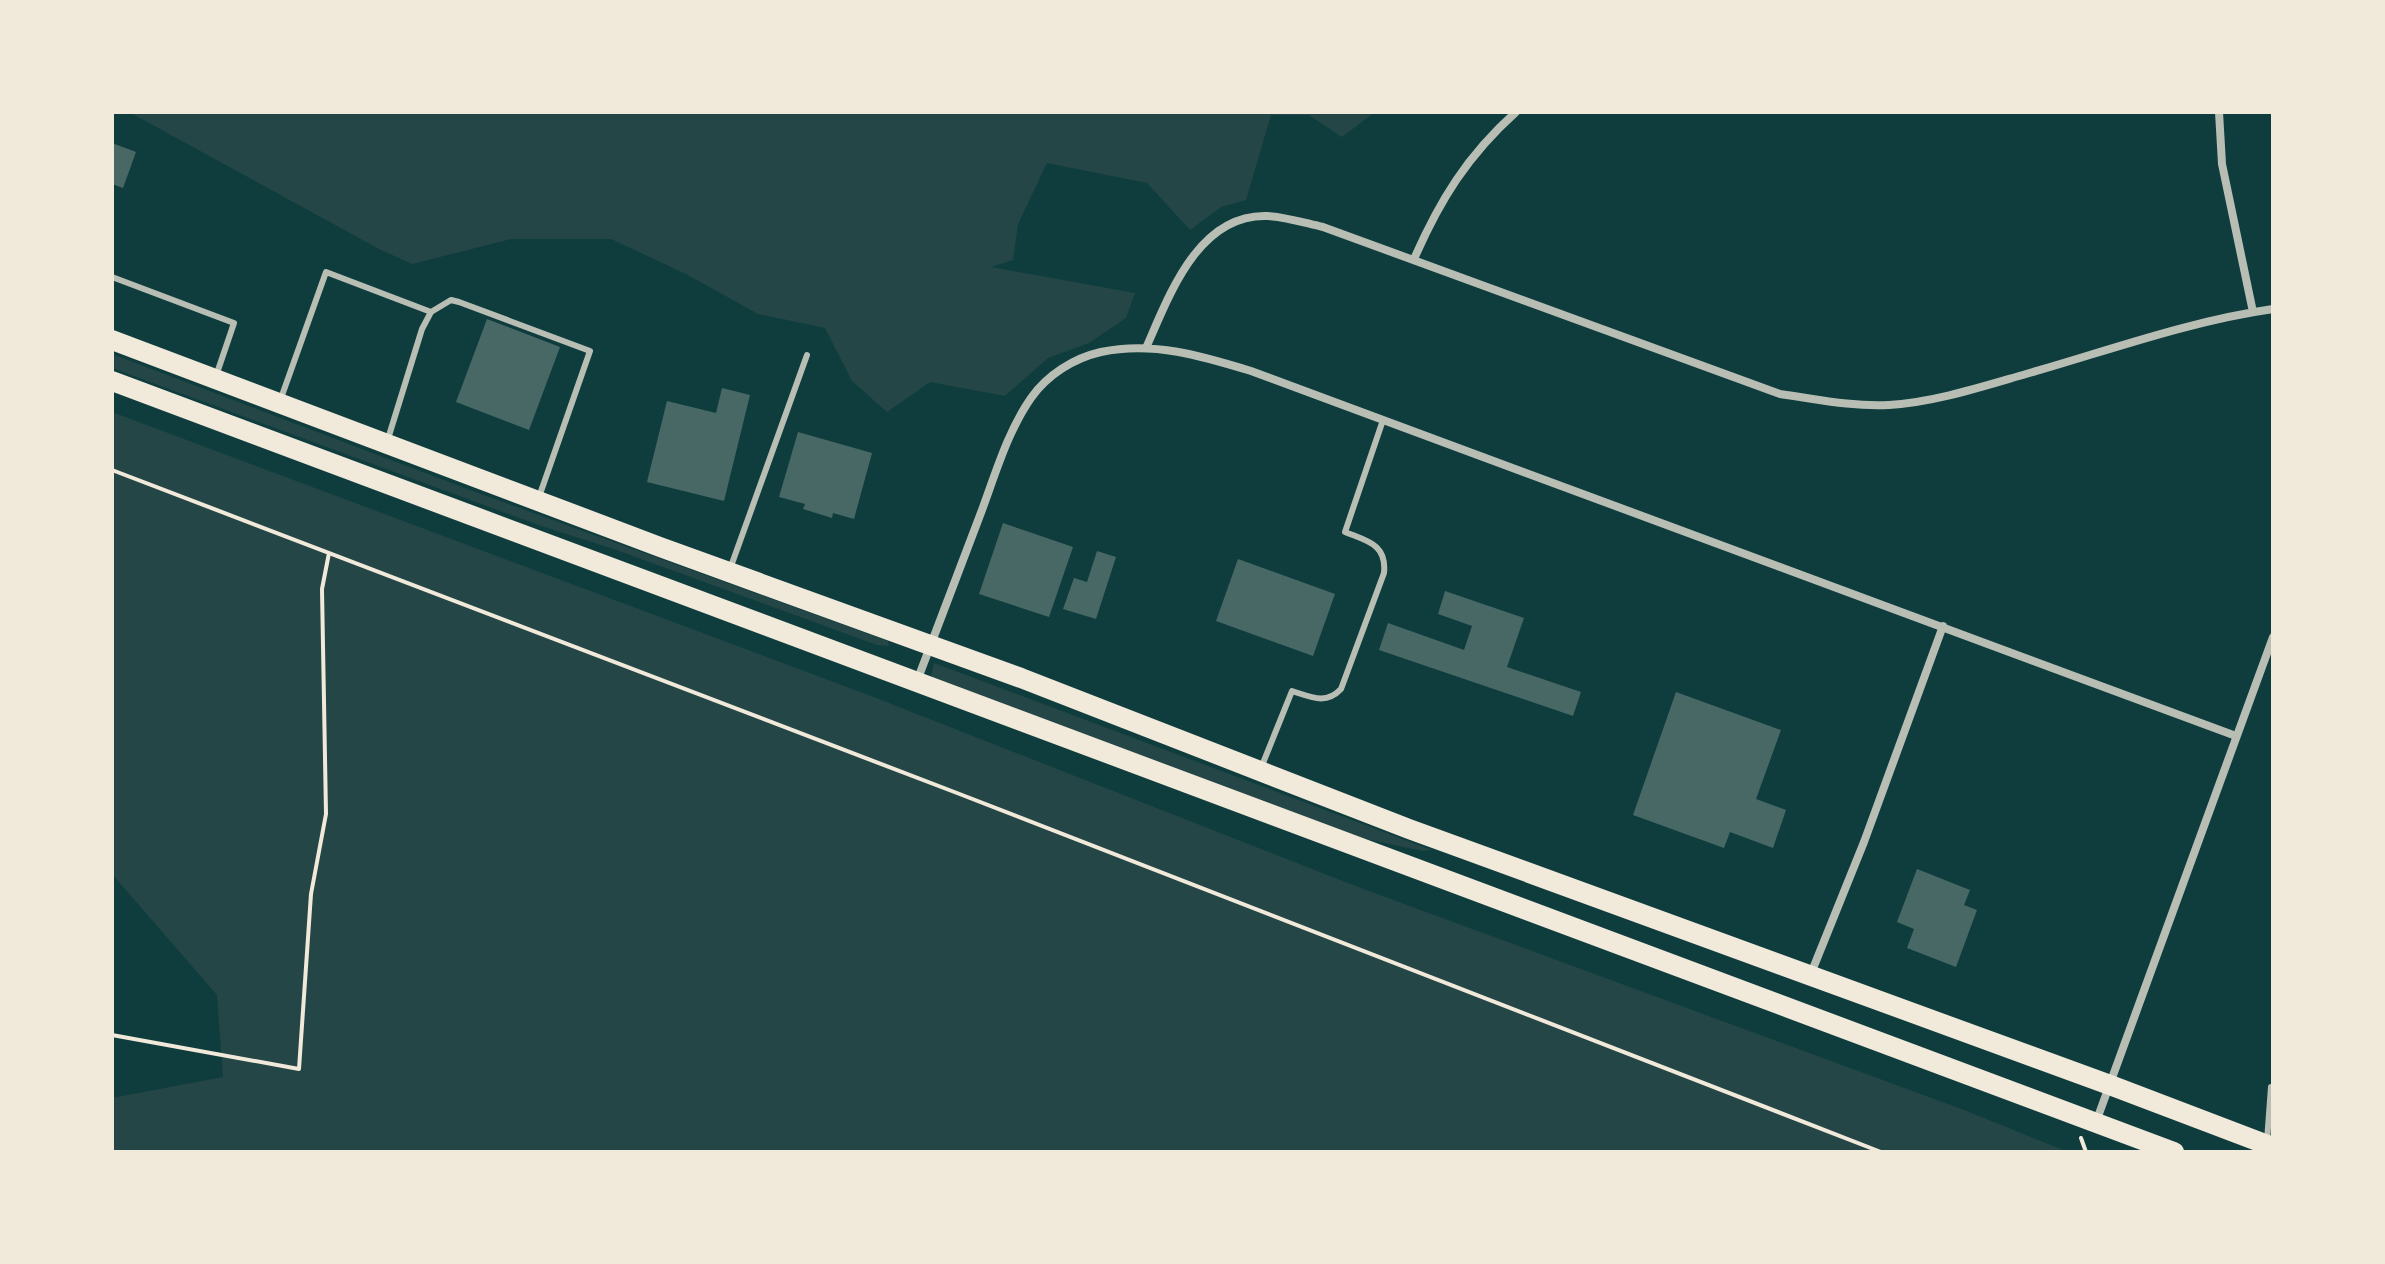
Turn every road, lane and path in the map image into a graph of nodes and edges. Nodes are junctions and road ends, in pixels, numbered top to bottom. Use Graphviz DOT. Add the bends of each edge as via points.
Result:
graph roads {
  1 [pos="1516,112"];
  2 [pos="2219,112"];
  3 [pos="1414,259"];
  4 [pos="112,277"];
  5 [pos="2273,309"];
  6 [pos="431,312"];
  7 [pos="2253,312"];
  8 [pos="112,340"];
  9 [pos="1146,348"];
  10 [pos="807,355"];
  11 [pos="214,379"];
  12 [pos="112,381"];
  13 [pos="279,403"];
  14 [pos="1383,420"];
  15 [pos="386,444"];
  16 [pos="112,470"];
  17 [pos="537,501"];
  18 [pos="329,553"];
  19 [pos="729,572"];
  20 [pos="1943,626"];
  21 [pos="2273,637"];
  22 [pos="931,645"];
  23 [pos="916,683"];
  24 [pos="2236,736"];
  25 [pos="1260,771"];
  26 [pos="1810,976"];
  27 [pos="112,1035"];
  28 [pos="2110,1085"];
  29 [pos="2271,1087"];
  30 [pos="2096,1123"];
  31 [pos="2068,1132"];
  32 [pos="2270,1146"];
  33 [pos="1881,1152"];
  34 [pos="2086,1152"];
  35 [pos="2174,1152"];
  1 -- 3 [label="street" via="1453,181"];
  2 -- 7 [label="street" via="2222,164"];
  3 -- 7 [label="street" via="1780,394 1844,404 1931,399"];
  3 -- 9 [label="street" via="1323,227 1267,216 1246,219 1199,247"];
  4 -- 11 [label="lane" via="234,323"];
  5 -- 7 [label="street"];
  6 -- 13 [label="lane" via="326,272"];
  6 -- 15 [label="lane"];
  6 -- 17 [label="lane" via="451,300 590,351"];
  8 -- 11 [label="main road"];
  9 -- 14 [label="street" via="1187,352 1251,371"];
  9 -- 22 [label="street" via="1100,352 1064,367 1032,398 998,467"];
  10 -- 19 [label="lane"];
  11 -- 13 [label="main road"];
  12 -- 23 [label="main road"];
  13 -- 15 [label="main road"];
  14 -- 20 [label="street"];
  14 -- 25 [label="lane" via="1345,532 1376,547 1386,560 1384,573 1341,689 1321,700 1292,691"];
  15 -- 17 [label="main road"];
  16 -- 18 [label="path"];
  17 -- 19 [label="main road"];
  18 -- 27 [label="path" via="322,589 326,814 311,894 299,1069"];
  18 -- 33 [label="path"];
  19 -- 22 [label="main road"];
  20 -- 24 [label="street"];
  20 -- 26 [label="street"];
  21 -- 24 [label="street"];
  22 -- 23 [label="street"];
  22 -- 25 [label="main road"];
  23 -- 30 [label="main road"];
  24 -- 28 [label="street"];
  25 -- 26 [label="main road"];
  26 -- 28 [label="main road"];
  28 -- 30 [label="street"];
  28 -- 32 [label="main road"];
  29 -- 32 [label="lane"];
  30 -- 35 [label="main road"];
  31 -- 34 [label="path" via="2082,1139"];
}
